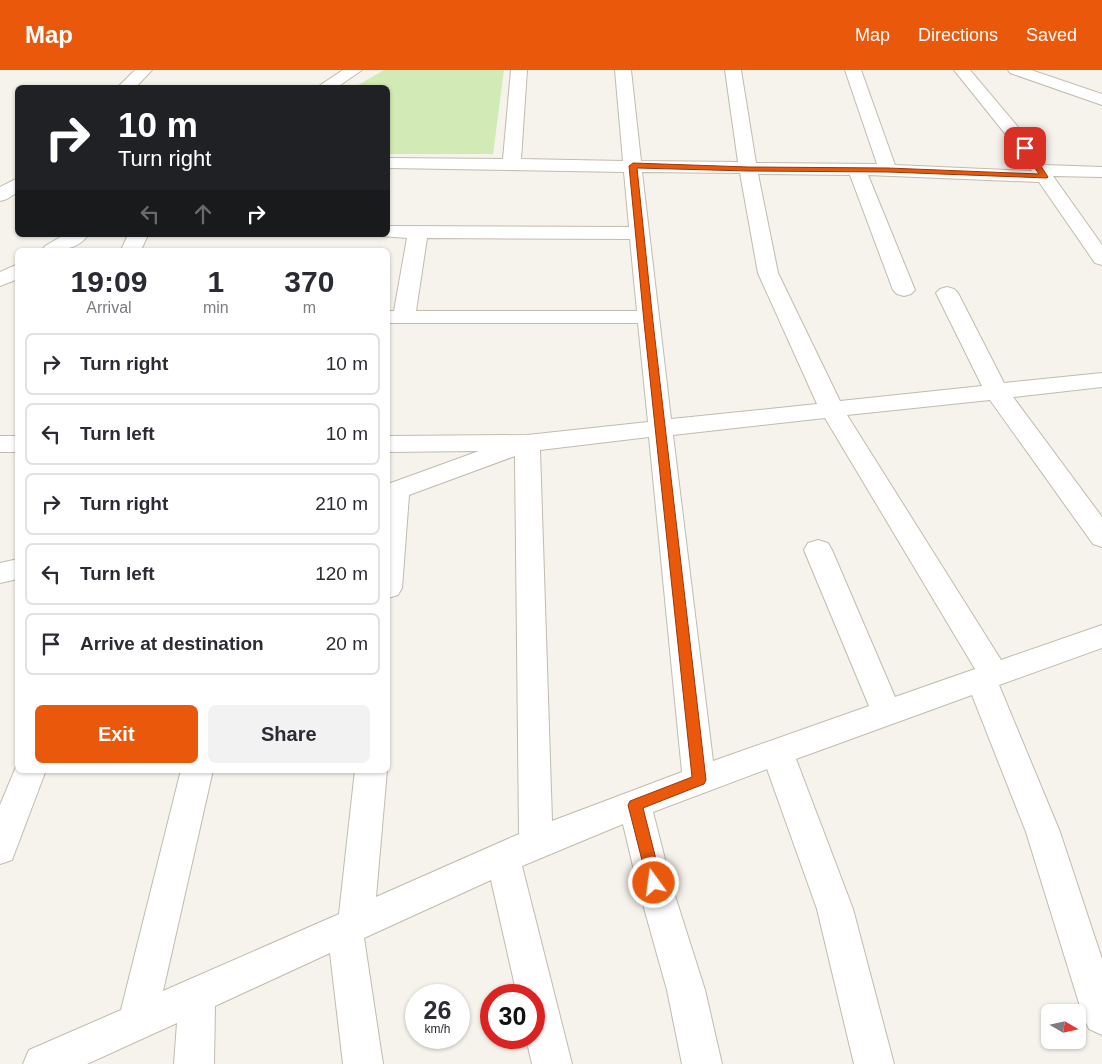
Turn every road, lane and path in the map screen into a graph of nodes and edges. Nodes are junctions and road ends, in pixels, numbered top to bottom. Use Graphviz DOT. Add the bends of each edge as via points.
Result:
graph roads {
  1 [pos="144,70"];
  2 [pos="354,70"];
  3 [pos="519,70"];
  4 [pos="623,70"];
  5 [pos="733,70"];
  6 [pos="853,70"];
  7 [pos="962,70"];
  8 [pos="1016,70"];
  9 [pos="1092,79"];
  10 [pos="1054,82"];
  11 [pos="127,85"];
  12 [pos="329,85"];
  13 [pos="1102,100"];
  14 [pos="390,163"];
  15 [pos="512,164"];
  16 [pos="633,166"];
  17 [pos="748,169"];
  18 [pos="857,170"];
  19 [pos="888,170"];
  20 [pos="1102,172"];
  21 [pos="1042,173"];
  22 [pos="15,185"];
  23 [pos="0,195"];
  24 [pos="390,232"];
  25 [pos="418,232"];
  26 [pos="640,233"];
  27 [pos="75,237"];
  28 [pos="55,248"];
  29 [pos="1100,252"];
  30 [pos="15,272"];
  31 [pos="0,280"];
  32 [pos="904,290"];
  33 [pos="947,293"];
  34 [pos="396,317"];
  35 [pos="648,317"];
  36 [pos="1102,380"];
  37 [pos="996,392"];
  38 [pos="832,410"];
  39 [pos="661,430"];
  40 [pos="527,443"];
  41 [pos="0,444"];
  42 [pos="15,444"];
  43 [pos="390,444"];
  44 [pos="392,492"];
  45 [pos="1102,538"];
  46 [pos="390,540"];
  47 [pos="818,550"];
  48 [pos="15,570"];
  49 [pos="0,573"];
  50 [pos="1102,636"];
  51 [pos="988,677"];
  52 [pos="887,713"];
  53 [pos="777,752"];
  54 [pos="29,773"];
  55 [pos="196,773"];
  56 [pos="371,773"];
  57 [pos="699,780"];
  58 [pos="635,805"];
  59 [pos="536,843"];
  60 [pos="0,849"];
  61 [pos="503,858"];
  62 [pos="351,926"];
  63 [pos="197,995"];
  64 [pos="1102,1016"];
  65 [pos="137,1022"];
  66 [pos="43,1064"];
  67 [pos="194,1064"];
  68 [pos="363,1064"];
  69 [pos="552,1064"];
  70 [pos="702,1064"];
  71 [pos="874,1064"];
  1 -- 11 [label="street"];
  2 -- 12 [label="street"];
  3 -- 15 [label="street"];
  4 -- 16 [label="street"];
  5 -- 17 [label="street"];
  6 -- 19 [label="street"];
  7 -- 21 [label="street"];
  8 -- 10 [label="street"];
  9 -- 10 [label="street"];
  10 -- 13 [label="street"];
  14 -- 15 [label="street"];
  15 -- 16 [label="street"];
  16 -- 17 [label="street"];
  16 -- 26 [label="street"];
  17 -- 18 [label="street"];
  17 -- 38 [label="street" via="768,273"];
  18 -- 19 [label="street"];
  18 -- 32 [label="street"];
  19 -- 21 [label="street"];
  20 -- 21 [label="street"];
  21 -- 29 [label="street"];
  22 -- 23 [label="street"];
  24 -- 25 [label="street"];
  25 -- 26 [label="street"];
  25 -- 34 [label="street"];
  26 -- 35 [label="street"];
  27 -- 28 [label="street"];
  30 -- 31 [label="street"];
  33 -- 37 [label="street"];
  34 -- 35 [label="street"];
  35 -- 39 [label="street"];
  36 -- 37 [label="street"];
  37 -- 38 [label="street"];
  37 -- 45 [label="street"];
  38 -- 39 [label="street"];
  38 -- 51 [label="street"];
  39 -- 40 [label="street"];
  39 -- 57 [label="street"];
  40 -- 43 [label="street"];
  40 -- 44 [label="street"];
  40 -- 59 [label="street"];
  41 -- 42 [label="street"];
  44 -- 46 [label="street"];
  47 -- 52 [label="street"];
  48 -- 49 [label="street"];
  50 -- 51 [label="street"];
  51 -- 52 [label="street"];
  51 -- 64 [label="street" via="1044,832"];
  52 -- 53 [label="street"];
  53 -- 57 [label="street"];
  53 -- 71 [label="street" via="835,909"];
  54 -- 60 [label="street"];
  55 -- 65 [label="street"];
  56 -- 62 [label="street"];
  57 -- 58 [label="street"];
  58 -- 59 [label="street"];
  58 -- 70 [label="street" via="686,990"];
  59 -- 61 [label="street"];
  61 -- 62 [label="street"];
  61 -- 69 [label="street"];
  62 -- 63 [label="street"];
  62 -- 68 [label="street"];
  63 -- 65 [label="street"];
  63 -- 67 [label="street"];
  65 -- 66 [label="street"];
}
